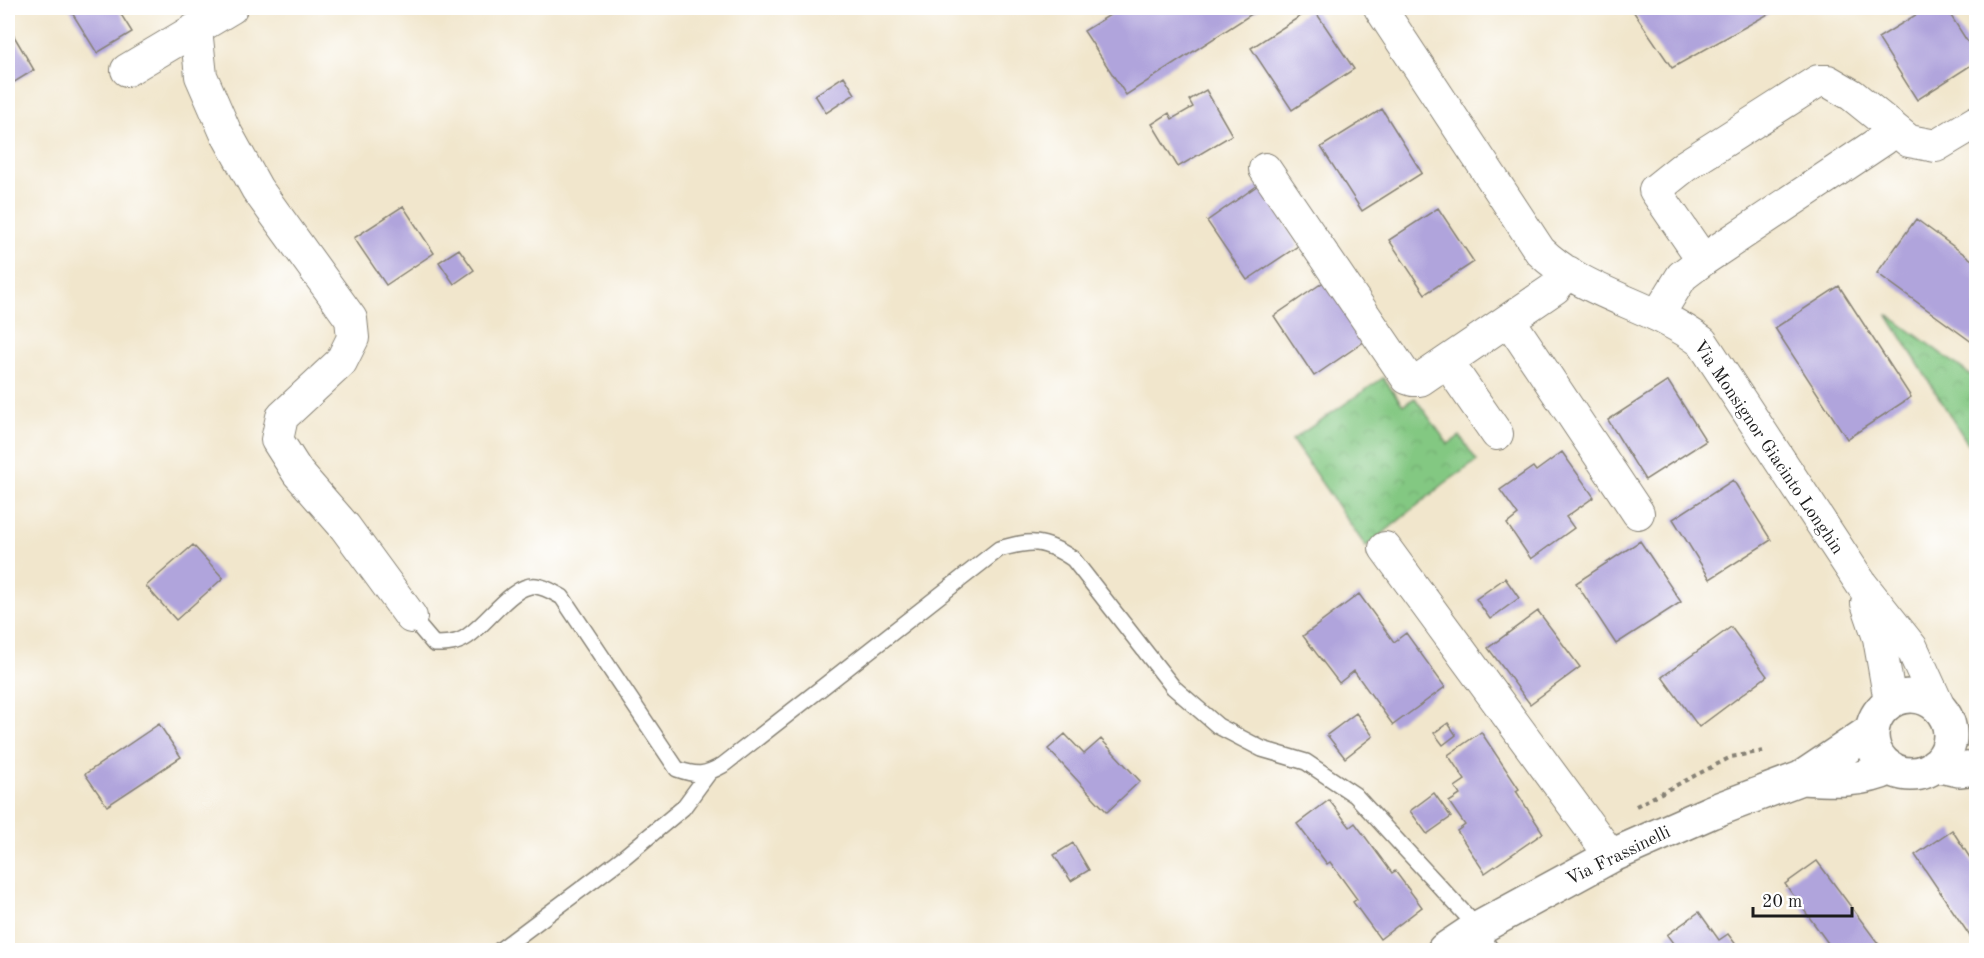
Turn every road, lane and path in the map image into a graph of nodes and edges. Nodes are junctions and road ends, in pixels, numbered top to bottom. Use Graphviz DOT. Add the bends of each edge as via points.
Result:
graph roads {
  1 [pos="231,8"];
  2 [pos="1380,8"];
  3 [pos="196,29"];
  4 [pos="127,70"];
  5 [pos="1977,122"];
  6 [pos="1892,127"];
  7 [pos="1265,169"];
  8 [pos="1703,260"];
  9 [pos="1568,272"];
  10 [pos="1658,315"];
  11 [pos="1509,320"];
  12 [pos="1447,362"];
  13 [pos="1497,434"];
  14 [pos="1638,513"];
  15 [pos="1385,548"];
  16 [pos="1862,585"];
  17 [pos="411,617"];
  18 [pos="1890,701"];
  19 [pos="1955,723"];
  20 [pos="1871,731"];
  21 [pos="1935,765"];
  22 [pos="1891,768"];
  23 [pos="1977,768"];
  24 [pos="708,774"];
  25 [pos="1801,778"];
  26 [pos="1611,856"];
  27 [pos="1485,939"];
  28 [pos="500,951"];
  29 [pos="1444,951"];
  1 -- 3 [label="street"];
  2 -- 9 [label="street, Via Monsignor Giacinto Longhin" via="1533,242"];
  3 -- 4 [label="street"];
  3 -- 17 [label="street" via="201,76 225,131 257,189 351,319 353,338 341,362 282,417 277,440 298,473 345,526"];
  5 -- 6 [label="street" via="1936,146 1909,141"];
  6 -- 8 [label="street" via="1884,140"];
  6 -- 8 [label="street" via="1852,95 1828,81 1818,81 1685,166 1655,190"];
  7 -- 12 [label="street" via="1407,378 1420,380"];
  8 -- 10 [label="street" via="1682,276"];
  9 -- 10 [label="street, Via Monsignor Giacinto Longhin"];
  9 -- 11 [label="street" via="1556,288"];
  10 -- 16 [label="street, Via Monsignor Giacinto Longhin" via="1702,342"];
  11 -- 12 [label="street"];
  11 -- 14 [label="street"];
  12 -- 13 [label="street"];
  15 -- 26 [label="street"];
  16 -- 18 [label="street, Via Monsignor Giacinto Longhin" via="1879,638"];
  16 -- 19 [label="street, Via Monsignor Giacinto Longhin" via="1912,648"];
  17 -- 24 [label="lane" via="434,644 445,644 462,640 522,589 535,586 562,597 677,769"];
  18 -- 19 [label="street" via="1902,696 1928,700"];
  18 -- 20 [label="street" via="1874,719"];
  19 -- 21 [label="street" via="1943,758"];
  20 -- 22 [label="street" via="1875,752"];
  20 -- 25 [label="street, Via Frassinelli"];
  21 -- 22 [label="street" via="1913,774"];
  21 -- 23 [label="street" via="1959,770"];
  22 -- 25 [label="street, Via Frassinelli" via="1875,776"];
  24 -- 27 [label="lane" via="999,549 1041,543 1073,559 1173,687 1218,726 1262,749 1306,762 1355,795"];
  24 -- 28 [label="lane" via="683,808"];
  25 -- 26 [label="street, Via Frassinelli"];
  26 -- 27 [label="street, Via Frassinelli"];
  27 -- 29 [label="street, Via Frassinelli"];
}
